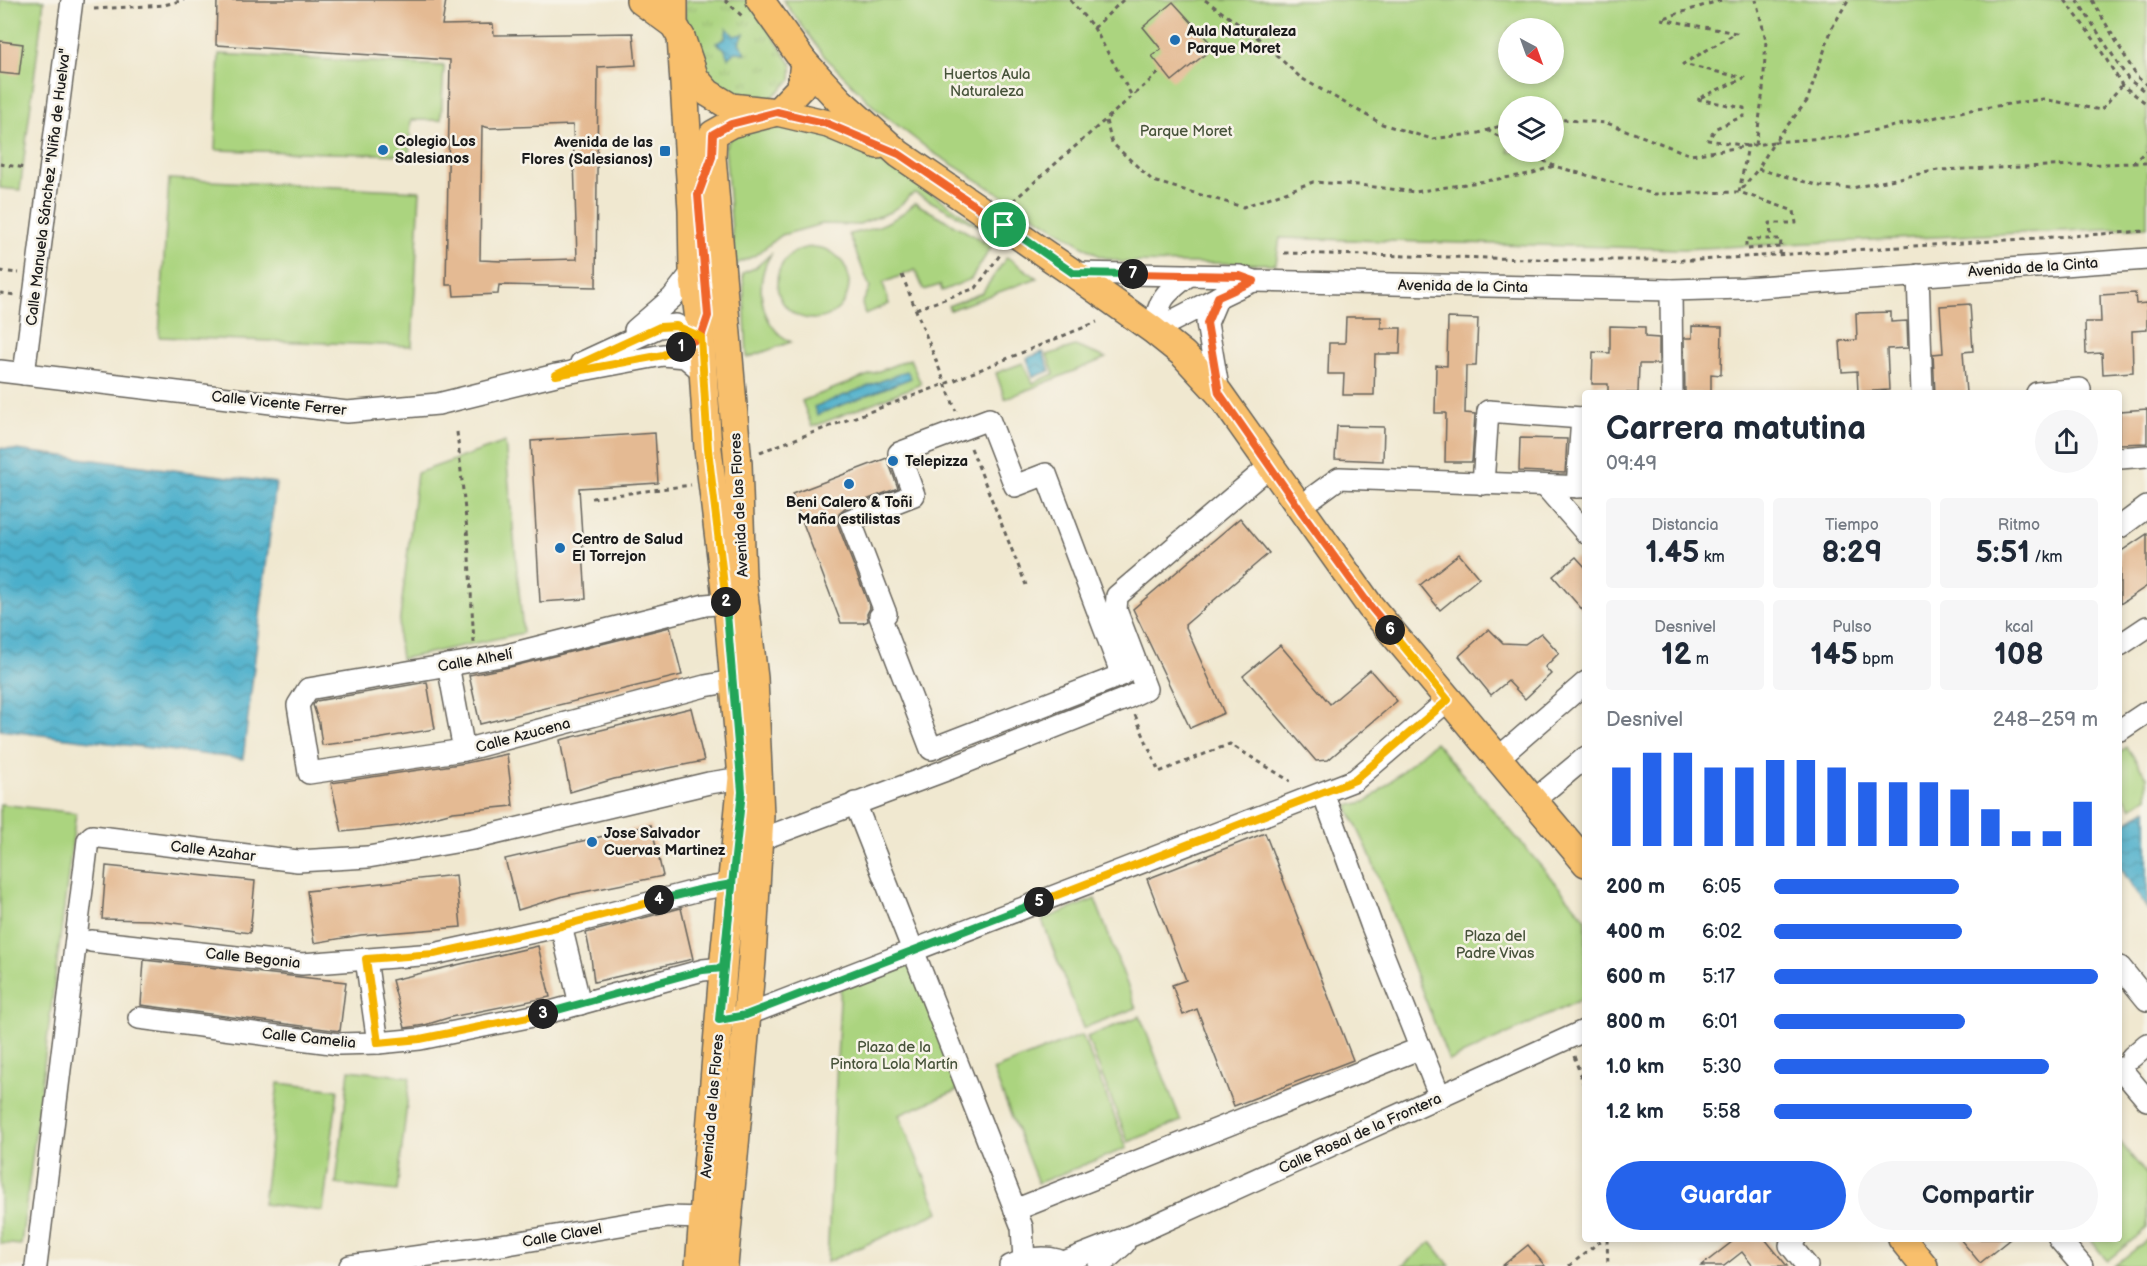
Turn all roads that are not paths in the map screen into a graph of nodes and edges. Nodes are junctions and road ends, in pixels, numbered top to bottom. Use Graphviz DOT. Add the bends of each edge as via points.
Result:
graph roads {
  1 [pos="72,0"];
  2 [pos="640,0"];
  3 [pos="760,0"];
  4 [pos="676,21"];
  5 [pos="804,62"];
  6 [pos="777,112"];
  7 [pos="899,154"];
  8 [pos="712,157"];
  9 [pos="2147,259"];
  10 [pos="693,271"];
  11 [pos="1073,273"];
  12 [pos="1189,275"];
  13 [pos="1918,275"];
  14 [pos="1254,281"];
  15 [pos="1671,290"];
  16 [pos="1218,297"];
  17 [pos="1154,330"];
  18 [pos="701,337"];
  19 [pos="616,347"];
  20 [pos="663,355"];
  21 [pos="0,371"];
  22 [pos="703,372"];
  23 [pos="24,374"];
  24 [pos="556,375"];
  25 [pos="1672,390"];
  26 [pos="1922,390"];
  27 [pos="1219,393"];
  28 [pos="1582,418"];
  29 [pos="735,425"];
  30 [pos="2147,456"];
  31 [pos="2122,458"];
  32 [pos="1582,464"];
  33 [pos="1270,465"];
  34 [pos="1483,484"];
  35 [pos="1545,487"];
  36 [pos="1581,487"];
  37 [pos="1313,497"];
  38 [pos="2147,507"];
  39 [pos="2122,525"];
  40 [pos="1582,529"];
  41 [pos="726,603"];
  42 [pos="2147,627"];
  43 [pos="2122,644"];
  44 [pos="448,665"];
  45 [pos="1122,675"];
  46 [pos="733,681"];
  47 [pos="1582,685"];
  48 [pos="1448,700"];
  49 [pos="2147,712"];
  50 [pos="2122,729"];
  51 [pos="464,750"];
  52 [pos="1497,759"];
  53 [pos="1582,760"];
  54 [pos="309,773"];
  55 [pos="750,775"];
  56 [pos="1323,794"];
  57 [pos="1533,801"];
  58 [pos="855,803"];
  59 [pos="759,840"];
  60 [pos="1582,858"];
  61 [pos="732,884"];
  62 [pos="561,926"];
  63 [pos="91,941"];
  64 [pos="914,951"];
  65 [pos="366,959"];
  66 [pos="723,968"];
  67 [pos="2122,969"];
  68 [pos="2147,1000"];
  69 [pos="580,1004"];
  70 [pos="746,1015"];
  71 [pos="139,1018"];
  72 [pos="719,1020"];
  73 [pos="1582,1040"];
  74 [pos="378,1043"];
  75 [pos="1421,1048"];
  76 [pos="2133,1056"];
  77 [pos="1440,1097"];
  78 [pos="2147,1100"];
  79 [pos="1015,1210"];
  80 [pos="703,1218"];
  81 [pos="1133,1235"];
  82 [pos="1792,1242"];
  83 [pos="1904,1242"];
  84 [pos="2062,1242"];
  85 [pos="484,1257"];
  86 [pos="1017,1263"];
  87 [pos="1067,1264"];
  88 [pos="36,1266"];
  89 [pos="350,1266"];
  90 [pos="699,1266"];
  91 [pos="724,1266"];
  92 [pos="1100,1266"];
  93 [pos="1806,1266"];
  94 [pos="1924,1266"];
  95 [pos="2082,1266"];
  1 -- 23 [label="street, Calle Manuela Sánchez \"Niña de Huelva\""];
  2 -- 4 [label="main road"];
  3 -- 5 [label="main road"];
  4 -- 6 [label="main road" via="695,78 708,93 731,107"];
  4 -- 10 [label="main road, Avenida de las Flores" via="692,210"];
  5 -- 6 [label="main road" via="801,87"];
  5 -- 7 [label="main road"];
  6 -- 7 [label="main road" via="828,124"];
  6 -- 8 [label="main road" via="731,124 713,134"];
  7 -- 11 [label="main road"];
  8 -- 18 [label="main road, Avenida de las Flores" via="698,195 708,316"];
  8 -- 29 [label="main road, Avenida de las Flores"];
  9 -- 13 [label="street, Avenida de la Cinta"];
  10 -- 18 [label="main road, Avenida de las Flores"];
  10 -- 19 [label="street, Calle Vicente Ferrer" via="672,298"];
  11 -- 12 [label="street, Avenida de la Cinta"];
  11 -- 17 [label="main road"];
  12 -- 14 [label="street, Avenida de la Cinta" via="1240,276"];
  12 -- 17 [label="street" via="1165,294"];
  13 -- 15 [label="street, Avenida de la Cinta"];
  13 -- 26 [label="street"];
  14 -- 15 [label="street, Avenida de la Cinta"];
  14 -- 16 [label="street, Avenida de la Cinta"];
  15 -- 25 [label="street"];
  16 -- 17 [label="street, Avenida de la Cinta"];
  16 -- 27 [label="street" via="1207,323"];
  17 -- 27 [label="main road"];
  18 -- 19 [label="street, Calle Vicente Ferrer" via="668,326"];
  18 -- 20 [label="street, Calle Vicente Ferrer"];
  18 -- 22 [label="main road, Avenida de las Flores"];
  18 -- 29 [label="main road, Avenida de las Flores" via="711,350 717,411"];
  19 -- 24 [label="street, Calle Vicente Ferrer"];
  20 -- 22 [label="street, Calle Vicente Ferrer" via="685,357"];
  20 -- 24 [label="street, Calle Vicente Ferrer"];
  21 -- 23 [label="street, Calle Vicente Ferrer"];
  22 -- 41 [label="main road, Avenida de las Flores"];
  23 -- 24 [label="street, Calle Vicente Ferrer" via="346,412 438,404"];
  27 -- 33 [label="main road"];
  28 -- 34 [label="street" via="1488,411"];
  29 -- 55 [label="main road, Avenida de las Flores" via="742,577 754,678"];
  30 -- 31 [label="street"];
  32 -- 36 [label="street"];
  33 -- 48 [label="main road" via="1370,606"];
  33 -- 58 [label="street" via="1117,596 1116,609 1146,688"];
  34 -- 35 [label="street"];
  34 -- 37 [label="street" via="1339,478"];
  35 -- 36 [label="street"];
  35 -- 40 [label="street"];
  38 -- 39 [label="street"];
  41 -- 44 [label="street, Calle Alhelí" via="507,655"];
  41 -- 46 [label="main road, Avenida de las Flores"];
  42 -- 43 [label="street"];
  44 -- 51 [label="street"];
  44 -- 54 [label="street, Calle Alhelí" via="308,689 298,705"];
  45 -- 45 [label="street" via="1046,474 1015,486 989,419 899,453 914,495 850,520 886,614 880,616 932,749"];
  46 -- 51 [label="street, Calle Azucena"];
  46 -- 55 [label="main road, Avenida de las Flores"];
  47 -- 52 [label="street"];
  48 -- 52 [label="main road"];
  48 -- 56 [label="street" via="1355,780"];
  49 -- 50 [label="street"];
  51 -- 54 [label="street, Calle Azucena"];
  52 -- 57 [label="main road"];
  53 -- 57 [label="street"];
  55 -- 59 [label="main road, Avenida de las Flores" via="760,816"];
  55 -- 61 [label="main road, Avenida de las Flores"];
  55 -- 88 [label="street, Calle Azahar" via="473,839 368,857 298,861 92,836 88,840"];
  56 -- 64 [label="street"];
  56 -- 75 [label="street"];
  57 -- 60 [label="main road"];
  58 -- 59 [label="street"];
  58 -- 64 [label="street"];
  59 -- 70 [label="main road, Avenida de las Flores"];
  61 -- 62 [label="street, Calle Begonia"];
  61 -- 66 [label="main road, Avenida de las Flores"];
  62 -- 65 [label="street, Calle Begonia" via="434,954"];
  62 -- 69 [label="street"];
  63 -- 65 [label="street, Calle Begonia" via="302,964"];
  64 -- 70 [label="street"];
  64 -- 79 [label="street"];
  65 -- 74 [label="street"];
  66 -- 69 [label="street, Calle Camelia"];
  66 -- 72 [label="main road, Avenida de las Flores"];
  67 -- 68 [label="street"];
  69 -- 74 [label="street, Calle Camelia" via="420,1039"];
  70 -- 72 [label="street"];
  70 -- 91 [label="main road, Avenida de las Flores"];
  71 -- 74 [label="street, Calle Camelia" via="339,1044"];
  72 -- 80 [label="main road, Avenida de las Flores"];
  73 -- 77 [label="street, Calle Rosal de la Frontera"];
  75 -- 77 [label="street"];
  75 -- 79 [label="street"];
  76 -- 78 [label="street"];
  77 -- 81 [label="street, Calle Rosal de la Frontera"];
  79 -- 86 [label="street" via="1022,1227"];
  80 -- 85 [label="street, Calle Clavel" via="668,1217"];
  80 -- 90 [label="main road, Avenida de las Flores"];
  81 -- 87 [label="street, Calle Rosal de la Frontera"];
  81 -- 92 [label="street, Calle Rosal de la Frontera"];
  82 -- 93 [label="street" via="1790,1245"];
  83 -- 94 [label="main road"];
  84 -- 95 [label="street"];
  85 -- 89 [label="street, Calle Clavel"];
  86 -- 87 [label="street" via="1044,1258"];
}
